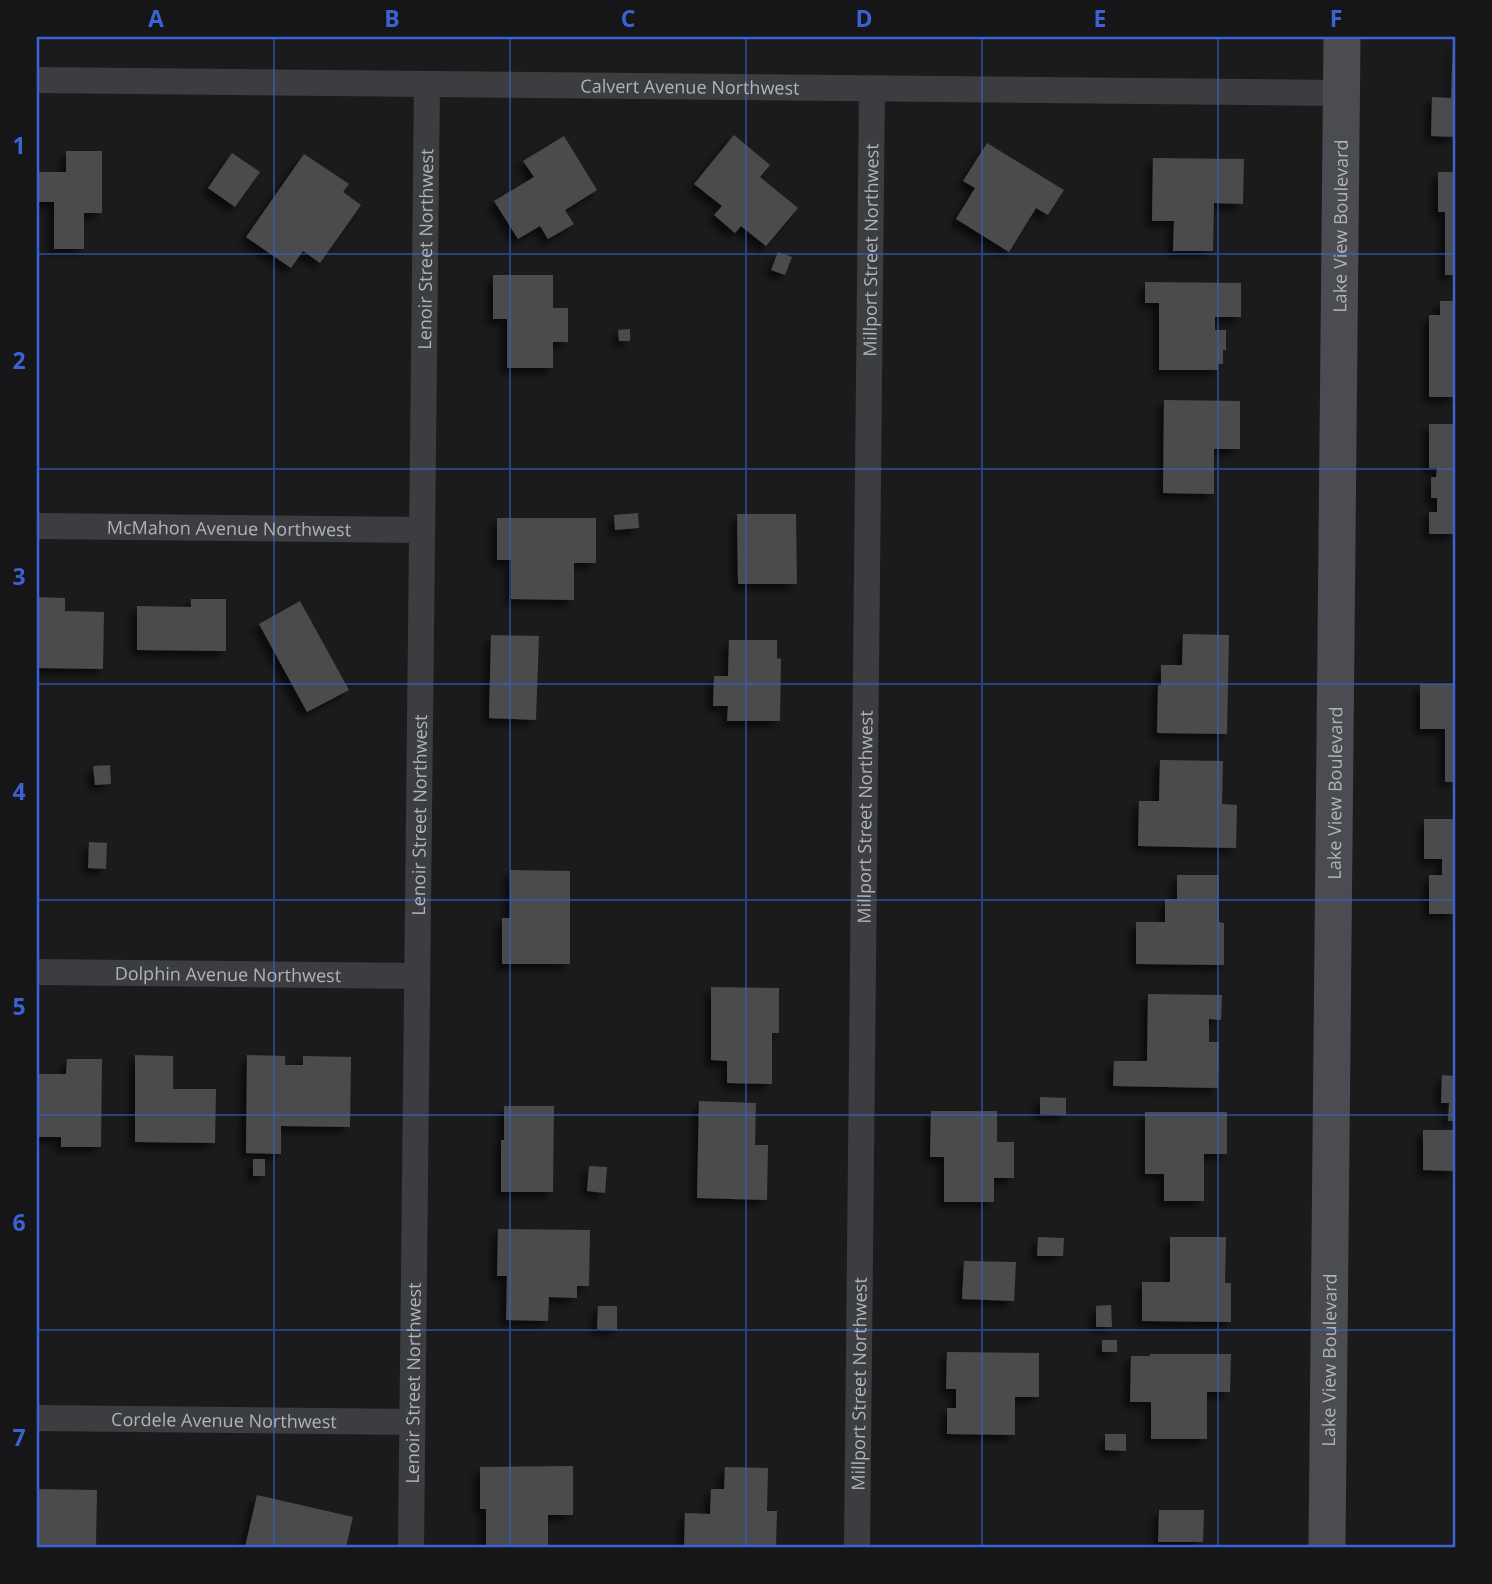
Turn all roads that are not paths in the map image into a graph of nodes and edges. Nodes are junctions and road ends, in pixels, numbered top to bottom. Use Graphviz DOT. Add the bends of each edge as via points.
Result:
graph roads {
  1 [pos="1342,37"];
  2 [pos="37,80"];
  3 [pos="426,84"];
  4 [pos="873,89"];
  5 [pos="1341,93"];
  6 [pos="37,526"];
  7 [pos="422,530"];
  8 [pos="37,972"];
  9 [pos="417,976"];
  10 [pos="37,1418"];
  11 [pos="412,1422"];
  12 [pos="411,1547"];
  13 [pos="857,1547"];
  14 [pos="1326,1547"];
  1 -- 5 [label="street, Lake View Boulevard"];
  2 -- 3 [label="street, Calvert Avenue Northwest"];
  3 -- 4 [label="street, Calvert Avenue Northwest"];
  3 -- 7 [label="street, Lenoir Street Northwest"];
  4 -- 5 [label="street, Calvert Avenue Northwest"];
  4 -- 13 [label="street, Millport Street Northwest"];
  5 -- 14 [label="street, Lake View Boulevard"];
  6 -- 7 [label="street, McMahon Avenue Northwest"];
  7 -- 9 [label="street, Lenoir Street Northwest"];
  8 -- 9 [label="street, Dolphin Avenue Northwest"];
  9 -- 11 [label="street, Lenoir Street Northwest"];
  10 -- 11 [label="street, Cordele Avenue Northwest"];
  11 -- 12 [label="street, Lenoir Street Northwest"];
}
